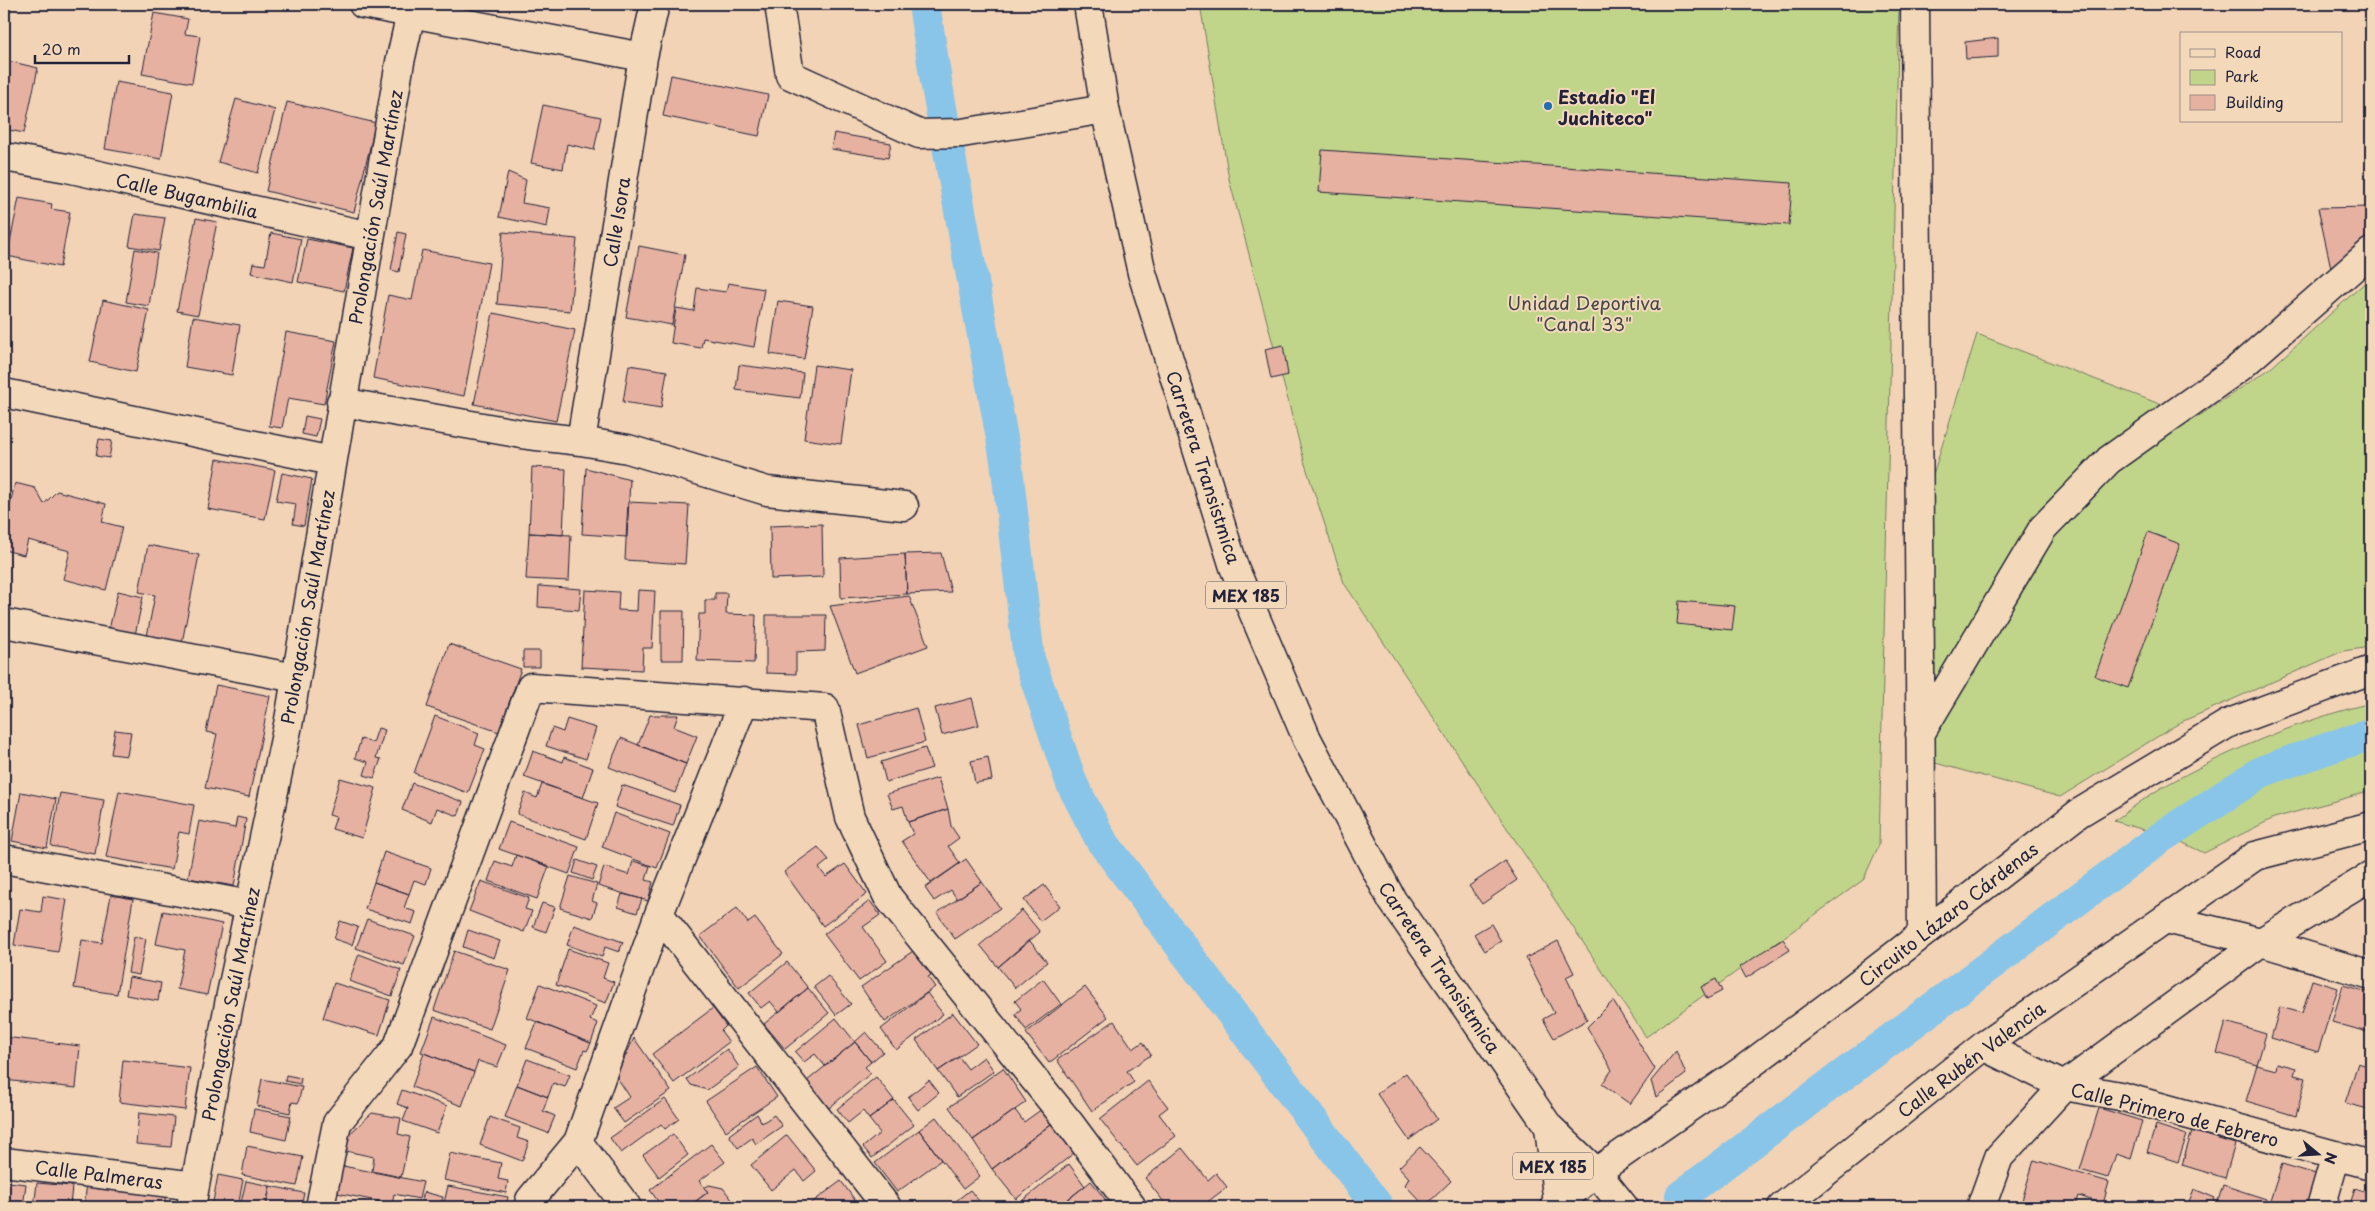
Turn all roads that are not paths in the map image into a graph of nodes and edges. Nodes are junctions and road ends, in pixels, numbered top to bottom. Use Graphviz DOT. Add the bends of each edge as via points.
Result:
graph roads {
  1 [pos="362,4"];
  2 [pos="655,4"];
  3 [pos="780,4"];
  4 [pos="1088,4"];
  5 [pos="1915,4"];
  6 [pos="412,8"];
  7 [pos="642,57"];
  8 [pos="1105,108"];
  9 [pos="4,157"];
  10 [pos="370,236"];
  11 [pos="2371,252"];
  12 [pos="4,393"];
  13 [pos="341,402"];
  14 [pos="581,441"];
  15 [pos="332,460"];
  16 [pos="904,506"];
  17 [pos="4,623"];
  18 [pos="2371,670"];
  19 [pos="296,678"];
  20 [pos="744,701"];
  21 [pos="1920,734"];
  22 [pos="2371,826"];
  23 [pos="4,859"];
  24 [pos="2371,876"];
  25 [pos="250,905"];
  26 [pos="659,914"];
  27 [pos="2166,919"];
  28 [pos="1922,934"];
  29 [pos="2261,942"];
  30 [pos="2371,975"];
  31 [pos="1986,1044"];
  32 [pos="2064,1086"];
  33 [pos="1548,1127"];
  34 [pos="578,1142"];
  35 [pos="2336,1155"];
  36 [pos="4,1162"];
  37 [pos="2371,1165"];
  38 [pos="1596,1172"];
  39 [pos="193,1197"];
  40 [pos="1557,1206"];
  41 [pos="320,1207"];
  42 [pos="528,1207"];
  43 [pos="627,1207"];
  44 [pos="887,1207"];
  45 [pos="1132,1207"];
  46 [pos="1624,1207"];
  47 [pos="1782,1207"];
  48 [pos="1981,1207"];
  49 [pos="2321,1207"];
  1 -- 6 [label="street"];
  2 -- 7 [label="street, Calle Isora"];
  3 -- 8 [label="street" via="790,75 919,134 962,132"];
  4 -- 8 [label="street, Carretera Transistmica / MEX 185"];
  5 -- 21 [label="street"];
  6 -- 7 [label="street"];
  6 -- 10 [label="street, Prolongación Saúl Martínez"];
  7 -- 14 [label="street, Calle Isora"];
  8 -- 33 [label="street, Carretera Transistmica / MEX 185" via="1142,273 1234,567 1307,739 1392,900"];
  9 -- 10 [label="street, Calle Bugambilia" via="67,168"];
  10 -- 13 [label="street, Prolongación Saúl Martínez"];
  11 -- 21 [label="street" via="2240,366 2109,460 2043,528"];
  12 -- 15 [label="street"];
  13 -- 14 [label="street" via="528,435"];
  13 -- 15 [label="street, Prolongación Saúl Martínez"];
  14 -- 16 [label="street" via="628,449 767,491"];
  15 -- 19 [label="street, Prolongación Saúl Martínez"];
  17 -- 19 [label="street"];
  18 -- 28 [label="street, Circuito Lázaro Cárdenas" via="2228,723 2078,814"];
  19 -- 25 [label="street, Prolongación Saúl Martínez"];
  20 -- 26 [label="street"];
  20 -- 41 [label="street" via="531,687 398,1046 337,1123"];
  20 -- 45 [label="street" via="825,708 850,817 888,897"];
  21 -- 28 [label="street"];
  22 -- 27 [label="street, Calle Rubén Valencia" via="2255,856"];
  23 -- 25 [label="street"];
  24 -- 29 [label="street"];
  25 -- 39 [label="street, Prolongación Saúl Martínez"];
  26 -- 34 [label="street"];
  26 -- 44 [label="street"];
  27 -- 29 [label="street"];
  27 -- 31 [label="street, Calle Rubén Valencia"];
  28 -- 38 [label="street, Circuito Lázaro Cárdenas" via="1743,1070"];
  29 -- 30 [label="street"];
  29 -- 32 [label="street"];
  31 -- 32 [label="street, Calle Primero de Febrero" via="1993,1051"];
  31 -- 47 [label="street, Calle Rubén Valencia"];
  32 -- 35 [label="street, Calle Primero de Febrero" via="2120,1096"];
  32 -- 48 [label="street" via="1999,1157"];
  33 -- 38 [label="street, MEX 185"];
  33 -- 40 [label="street, MEX 185"];
  34 -- 42 [label="street" via="530,1200"];
  34 -- 43 [label="street"];
  35 -- 37 [label="street, Calle Primero de Febrero"];
  35 -- 49 [label="street"];
  36 -- 39 [label="street, Calle Palmeras"];
  38 -- 40 [label="street, Circuito Lázaro Cárdenas"];
  38 -- 46 [label="street, MEX 185"];
}
